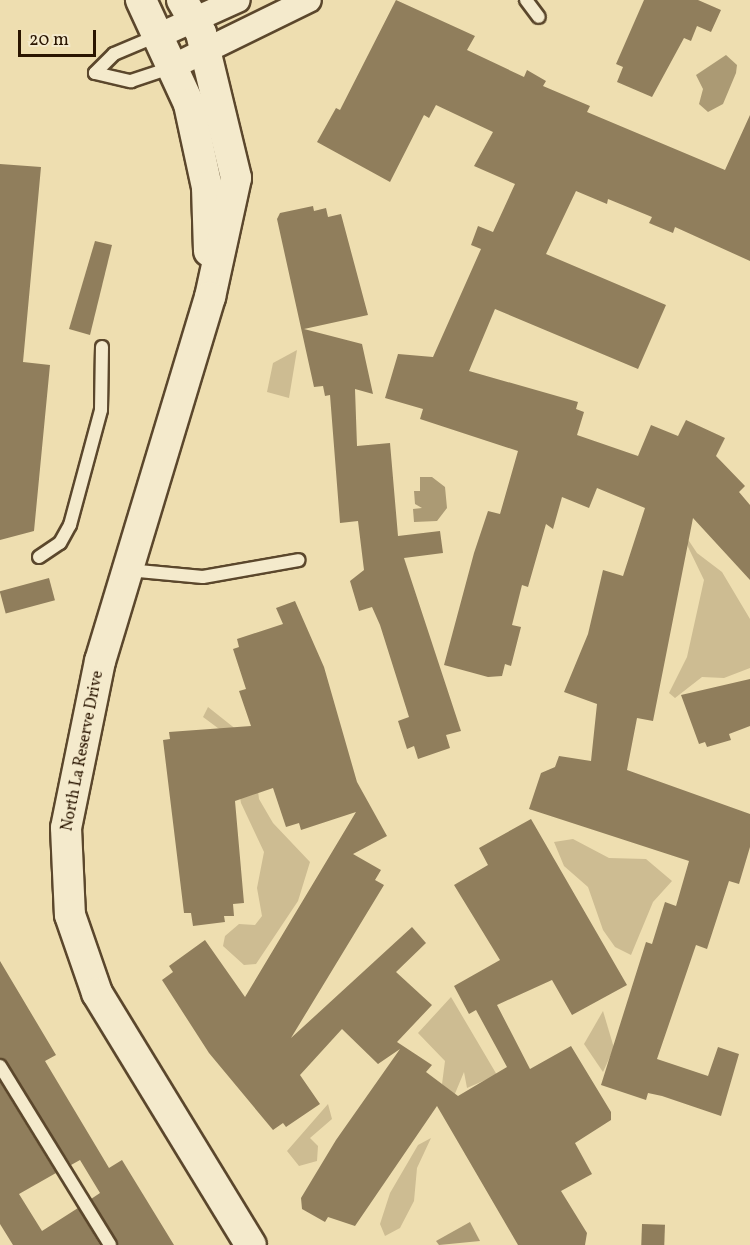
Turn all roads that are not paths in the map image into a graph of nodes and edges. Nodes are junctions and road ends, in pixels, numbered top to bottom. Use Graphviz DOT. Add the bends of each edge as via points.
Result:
graph roads {
  1 [pos="141,0"];
  2 [pos="238,0"];
  3 [pos="309,0"];
  4 [pos="526,0"];
  5 [pos="188,10"];
  6 [pos="539,17"];
  7 [pos="160,35"];
  8 [pos="205,51"];
  9 [pos="174,66"];
  10 [pos="210,297"];
  11 [pos="102,347"];
  12 [pos="39,557"];
  13 [pos="299,560"];
  14 [pos="128,570"];
  15 [pos="0,1066"];
  16 [pos="110,1245"];
  17 [pos="251,1245"];
  1 -- 7 [label="street, North La Reserve Drive"];
  2 -- 5 [label="street"];
  3 -- 8 [label="street"];
  4 -- 6 [label="lane"];
  5 -- 7 [label="street"];
  5 -- 8 [label="street, North La Reserve Drive"];
  7 -- 9 [label="street, North La Reserve Drive"];
  7 -- 9 [label="lane" via="114,54 95,73 131,81"];
  8 -- 9 [label="street"];
  8 -- 10 [label="street, North La Reserve Drive" via="236,178"];
  9 -- 10 [label="street, North La Reserve Drive" via="189,104 207,187"];
  10 -- 14 [label="street, North La Reserve Drive"];
  11 -- 12 [label="lane" via="100,410 70,525 60,543"];
  13 -- 14 [label="lane" via="203,577"];
  14 -- 17 [label="street, North La Reserve Drive" via="100,661 66,828 70,915 98,993"];
  15 -- 16 [label="lane"];
}
